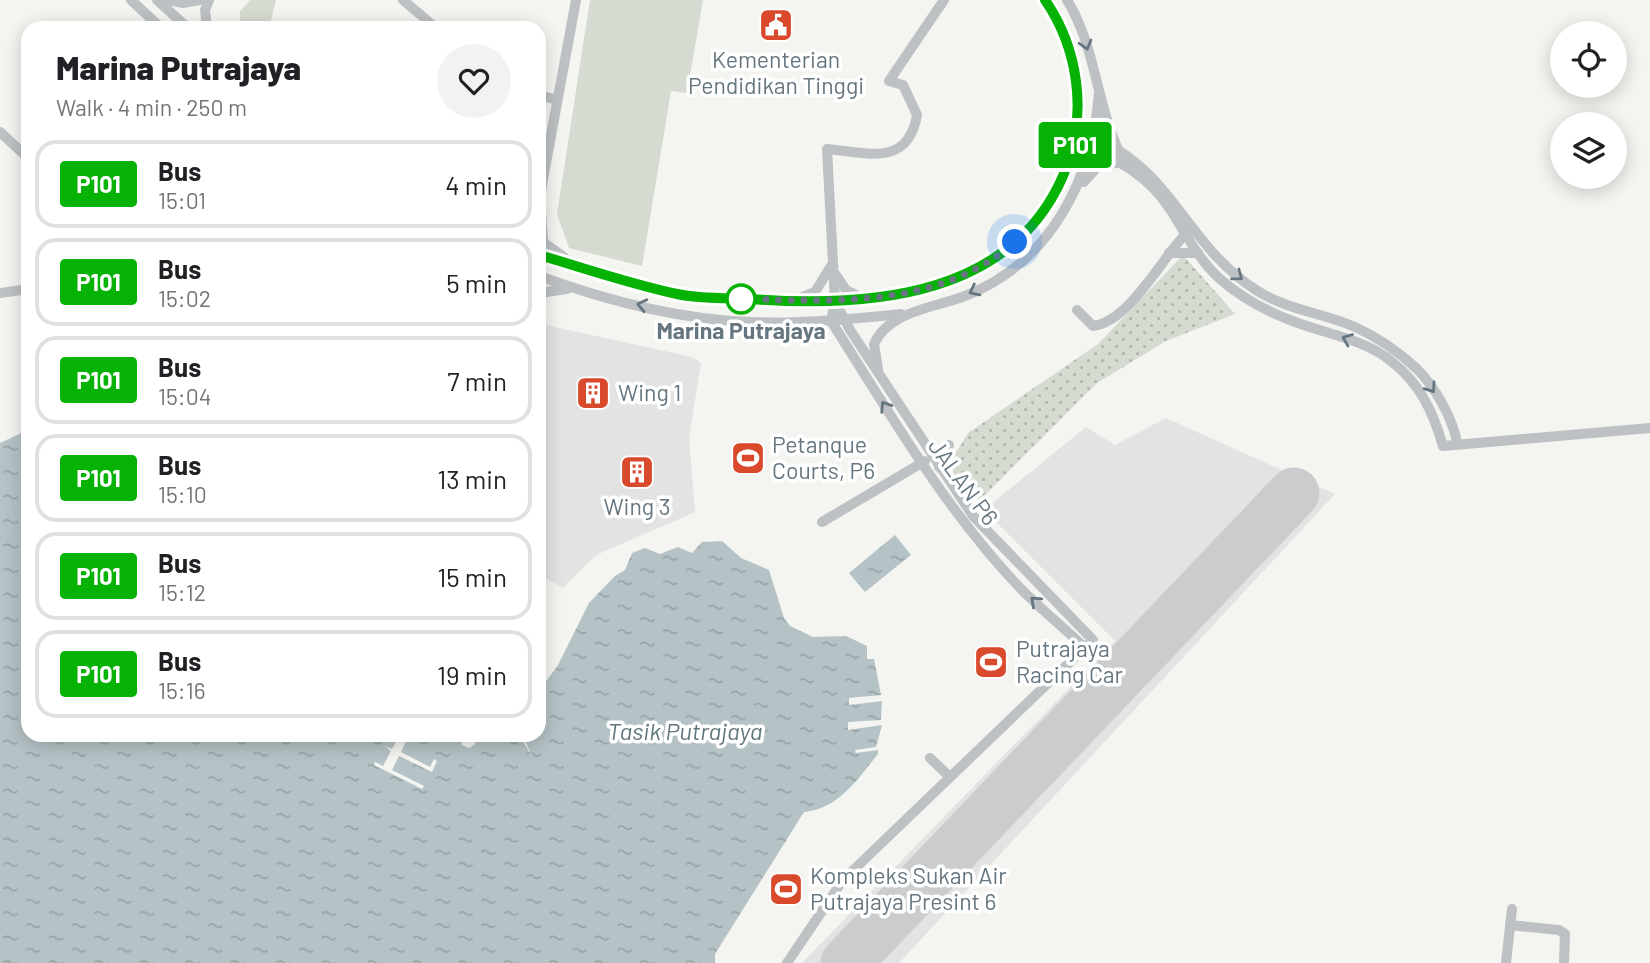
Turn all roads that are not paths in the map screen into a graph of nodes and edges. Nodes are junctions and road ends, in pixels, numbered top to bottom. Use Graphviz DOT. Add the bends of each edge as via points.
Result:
graph roads {
  1 [pos="131,0"];
  2 [pos="157,0"];
  3 [pos="168,0"];
  4 [pos="200,0"];
  5 [pos="209,0"];
  6 [pos="403,0"];
  7 [pos="576,0"];
  8 [pos="944,0"];
  9 [pos="1045,0"];
  10 [pos="1067,0"];
  11 [pos="150,21"];
  12 [pos="180,21"];
  13 [pos="206,21"];
  14 [pos="428,21"];
  15 [pos="1099,93"];
  16 [pos="546,97"];
  17 [pos="558,100"];
  18 [pos="0,132"];
  19 [pos="1076,137"];
  20 [pos="1093,142"];
  21 [pos="1118,149"];
  22 [pos="21,152"];
  23 [pos="546,161"];
  24 [pos="1122,163"];
  25 [pos="1076,193"];
  26 [pos="1188,230"];
  27 [pos="546,244"];
  28 [pos="1169,253"];
  29 [pos="1198,253"];
  30 [pos="546,257"];
  31 [pos="832,263"];
  32 [pos="605,274"];
  33 [pos="546,279"];
  34 [pos="574,289"];
  35 [pos="21,290"];
  36 [pos="546,292"];
  37 [pos="0,293"];
  38 [pos="868,299"];
  39 [pos="835,301"];
  40 [pos="780,302"];
  41 [pos="1077,310"];
  42 [pos="914,313"];
  43 [pos="844,320"];
  44 [pos="831,321"];
  45 [pos="879,376"];
  46 [pos="1650,428"];
  47 [pos="1457,442"];
  48 [pos="926,456"];
  49 [pos="939,467"];
  50 [pos="822,522"];
  51 [pos="1089,644"];
  52 [pos="930,758"];
  53 [pos="950,777"];
  54 [pos="1512,909"];
  55 [pos="1510,925"];
  56 [pos="787,963"];
  57 [pos="1506,963"];
  58 [pos="1564,963"];
  1 -- 11 [label="street"];
  2 -- 12 [label="street"];
  3 -- 4 [label="street" via="183,4"];
  5 -- 13 [label="street"];
  6 -- 14 [label="street"];
  7 -- 17 [label="street"];
  8 -- 31 [label="street" via="889,81 903,85 917,115 909,141 897,151 877,154 827,149"];
  9 -- 19 [label="street" via="1066,34 1076,80"];
  10 -- 15 [label="street, one-way" via="1082,29"];
  15 -- 20 [label="street"];
  15 -- 21 [label="street"];
  16 -- 17 [label="street"];
  17 -- 23 [label="street"];
  18 -- 22 [label="street"];
  19 -- 20 [label="street"];
  19 -- 38 [label="street" via="1059,188 1027,232 1003,253 952,282"];
  20 -- 21 [label="street"];
  20 -- 24 [label="street"];
  20 -- 25 [label="street"];
  21 -- 26 [label="street" via="1156,178"];
  24 -- 25 [label="street" via="1093,168"];
  24 -- 26 [label="street" via="1152,186"];
  25 -- 42 [label="street, one-way" via="1042,242 1011,269 967,295"];
  26 -- 28 [label="street"];
  26 -- 29 [label="street"];
  26 -- 47 [label="street, one-way" via="1257,291 1354,326 1398,353 1435,392"];
  27 -- 32 [label="street"];
  28 -- 29 [label="street"];
  28 -- 41 [label="street" via="1109,321 1093,326"];
  47 -- 29 [label="street, one-way" via="1443,446 1427,402 1390,359 1273,313 1220,279"];
  30 -- 32 [label="street"];
  31 -- 38 [label="street" via="846,290"];
  31 -- 39 [label="street"];
  31 -- 40 [label="street" via="815,292"];
  32 -- 40 [label="street" via="679,294"];
  33 -- 34 [label="street"];
  34 -- 36 [label="street"];
  44 -- 34 [label="street, one-way" via="713,318"];
  35 -- 37 [label="street"];
  38 -- 39 [label="street"];
  39 -- 40 [label="street"];
  39 -- 43 [label="street, JALAN P6"];
  39 -- 44 [label="street"];
  42 -- 43 [label="street"];
  42 -- 45 [label="street" via="887,324 877,337"];
  43 -- 44 [label="street"];
  43 -- 45 [label="street, JALAN P6"];
  48 -- 44 [label="street, JALAN P6, one-way"];
  45 -- 48 [label="street, JALAN P6"];
  46 -- 47 [label="street"];
  48 -- 49 [label="street, JALAN P6"];
  48 -- 49 [label="street" via="949,445"];
  48 -- 50 [label="street"];
  51 -- 48 [label="street, JALAN P6, one-way" via="1022,590 970,528"];
  49 -- 51 [label="street, JALAN P6" via="973,516"];
  51 -- 53 [label="street"];
  52 -- 53 [label="street"];
  53 -- 56 [label="street" via="843,880"];
  54 -- 55 [label="street"];
  55 -- 57 [label="street"];
  55 -- 58 [label="street" via="1559,930 1564,934"];
}
